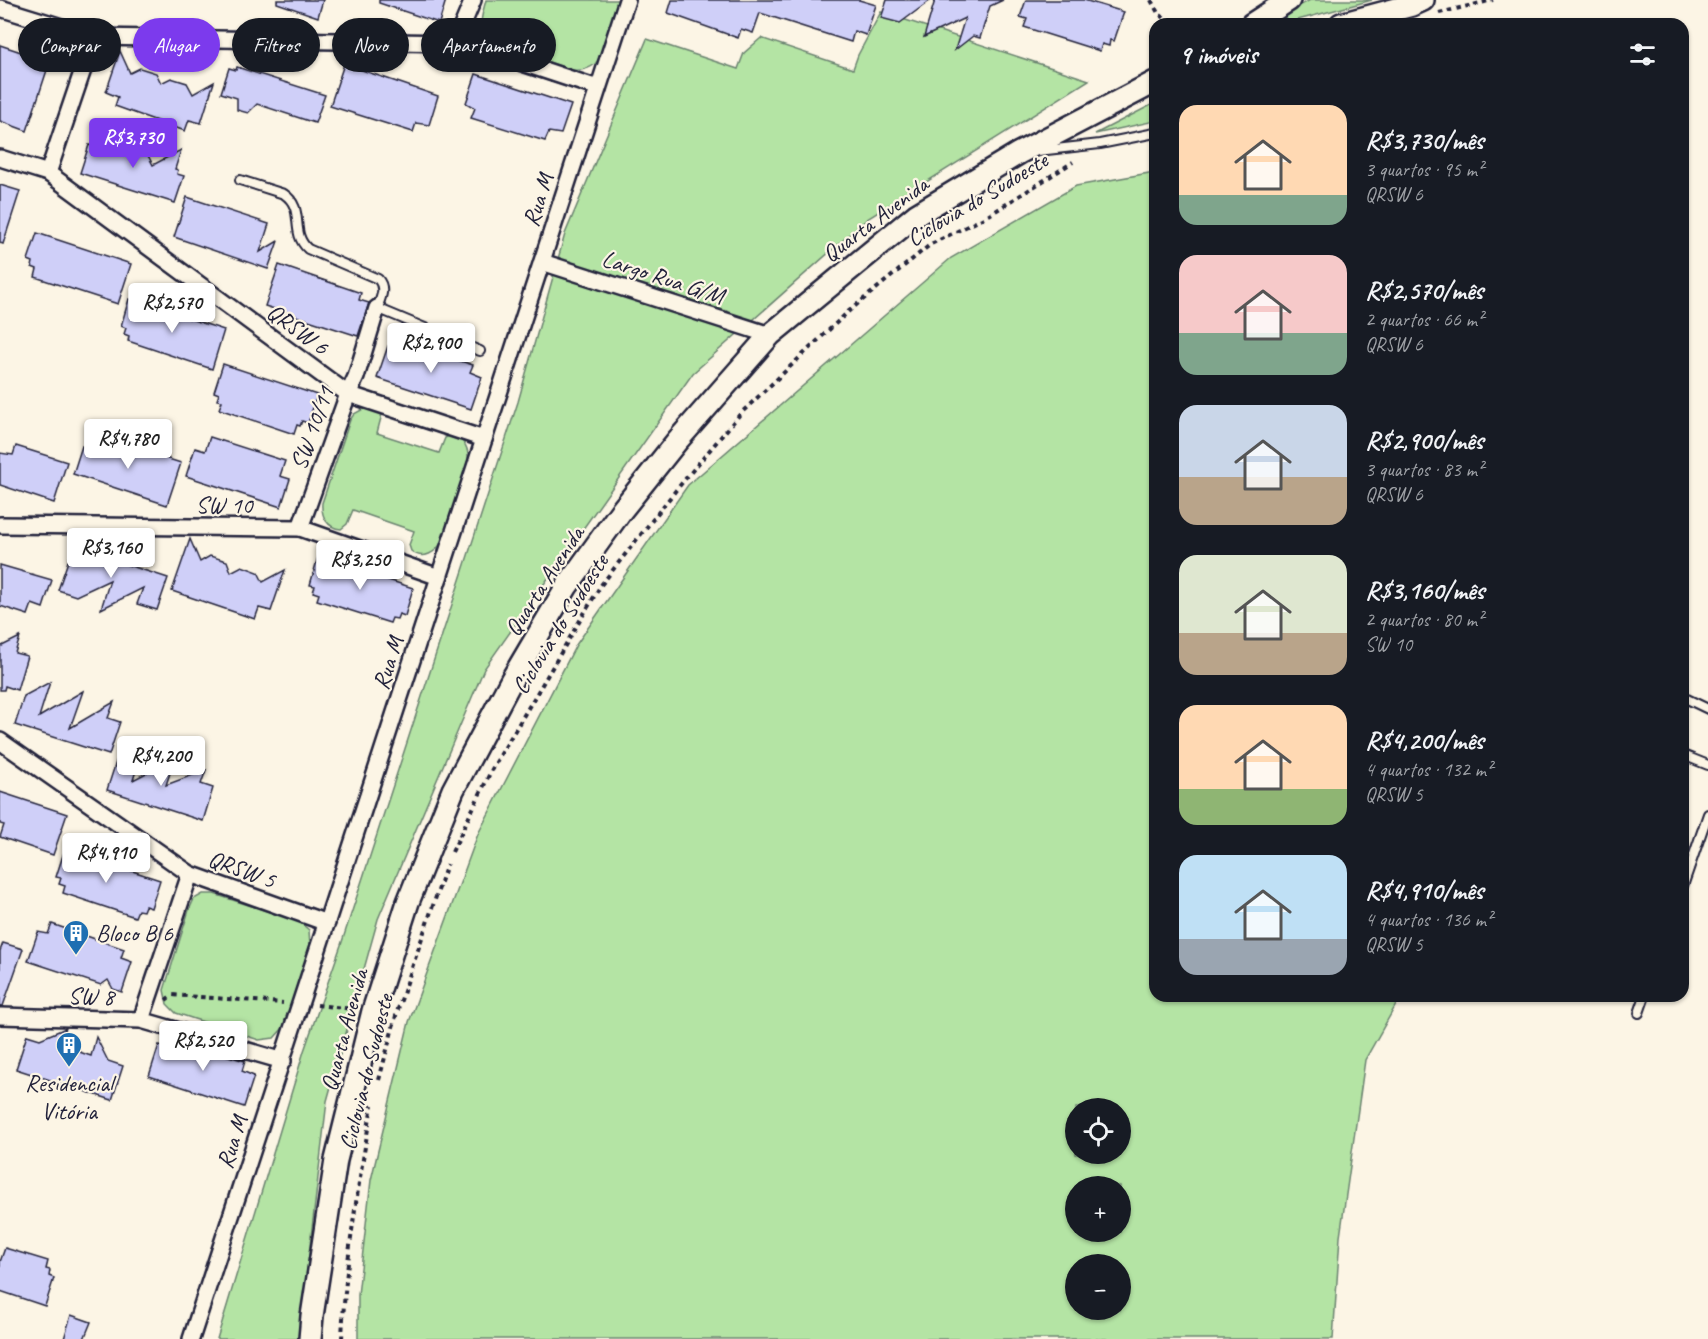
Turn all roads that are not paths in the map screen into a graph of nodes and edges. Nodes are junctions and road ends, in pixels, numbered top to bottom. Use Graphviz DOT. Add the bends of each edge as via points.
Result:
graph roads {
  1 [pos="473,0"];
  2 [pos="627,0"];
  3 [pos="1289,0"];
  4 [pos="1388,0"];
  5 [pos="1424,6"];
  6 [pos="0,8"];
  7 [pos="32,18"];
  8 [pos="465,18"];
  9 [pos="1261,18"];
  10 [pos="1377,18"];
  11 [pos="121,37"];
  12 [pos="421,42"];
  13 [pos="82,72"];
  14 [pos="550,72"];
  15 [pos="1149,85"];
  16 [pos="598,88"];
  17 [pos="1149,134"];
  18 [pos="1019,153"];
  19 [pos="0,158"];
  20 [pos="48,173"];
  21 [pos="240,180"];
  22 [pos="542,262"];
  23 [pos="377,308"];
  24 [pos="770,335"];
  25 [pos="480,351"];
  26 [pos="348,394"];
  27 [pos="484,439"];
  28 [pos="0,525"];
  29 [pos="300,528"];
  30 [pos="439,577"];
  31 [pos="1689,700"];
  32 [pos="1708,709"];
  33 [pos="0,741"];
  34 [pos="1689,757"];
  35 [pos="1708,765"];
  36 [pos="1708,814"];
  37 [pos="1689,869"];
  38 [pos="190,874"];
  39 [pos="327,923"];
  40 [pos="1643,1002"];
  41 [pos="1639,1013"];
  42 [pos="0,1016"];
  43 [pos="141,1020"];
  44 [pos="283,1060"];
  45 [pos="192,1339"];
  46 [pos="310,1339"];
  1 -- 8 [label="street"];
  2 -- 16 [label="street, Rua M"];
  3 -- 9 [label="main road"];
  4 -- 5 [label="main road" via="1392,4"];
  5 -- 10 [label="main road"];
  6 -- 7 [label="street"];
  11 -- 12 [label="street"];
  13 -- 20 [label="street"];
  14 -- 16 [label="street"];
  15 -- 18 [label="main road, Quarta Avenida"];
  16 -- 22 [label="street, Rua M"];
  17 -- 18 [label="lane"];
  18 -- 24 [label="main road, Quarta Avenida" via="916,215"];
  19 -- 20 [label="street, QRSW 6"];
  20 -- 26 [label="street, QRSW 6"];
  21 -- 23 [label="lane" via="284,194 294,202 299,236 308,249 378,279 383,292"];
  22 -- 24 [label="street, Largo Rua G/M"];
  22 -- 27 [label="street, Rua M"];
  23 -- 25 [label="lane"];
  23 -- 26 [label="street, SW 10/11"];
  24 -- 46 [label="main road, Quarta Avenida" via="677,441 567,586 453,790 408,902 373,1011 336,1160"];
  26 -- 27 [label="street, QRSW 6"];
  26 -- 29 [label="street, SW 10/11"];
  27 -- 30 [label="street, Rua M"];
  28 -- 29 [label="street, SW 10"];
  29 -- 30 [label="street, SW 10"];
  30 -- 39 [label="street, Rua M"];
  31 -- 32 [label="lane"];
  33 -- 38 [label="street, QRSW 5"];
  34 -- 35 [label="lane"];
  36 -- 37 [label="lane"];
  38 -- 39 [label="street, QRSW 5"];
  38 -- 43 [label="street"];
  39 -- 44 [label="street, Rua M"];
  40 -- 41 [label="lane"];
  42 -- 43 [label="street, SW 8"];
  43 -- 44 [label="street, SW 8"];
  44 -- 45 [label="street, Rua M"];
}
